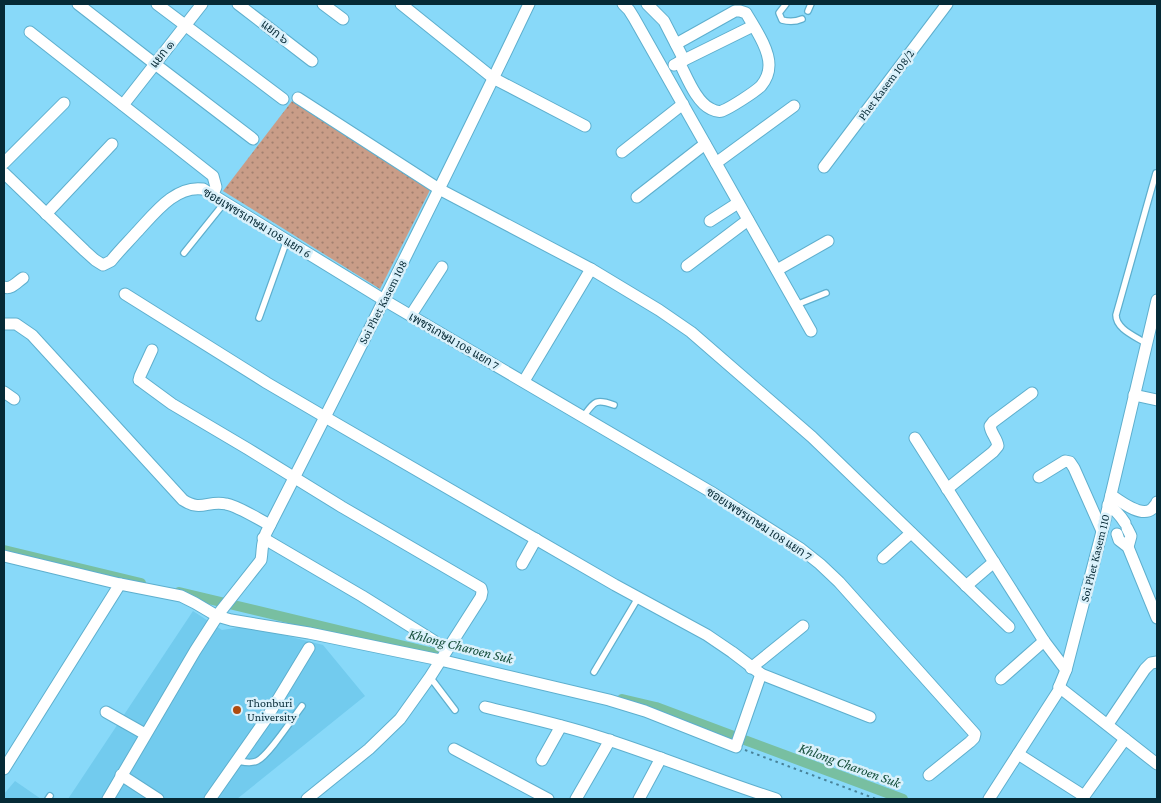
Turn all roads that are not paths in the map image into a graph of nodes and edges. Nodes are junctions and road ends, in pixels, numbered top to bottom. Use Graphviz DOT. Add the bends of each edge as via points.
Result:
graph roads {
  1 [pos="78,4"];
  2 [pos="157,4"];
  3 [pos="202,4"];
  4 [pos="238,4"];
  5 [pos="323,4"];
  6 [pos="401,4"];
  7 [pos="529,4"];
  8 [pos="627,4"];
  9 [pos="647,4"];
  10 [pos="786,4"];
  11 [pos="811,4"];
  12 [pos="947,4"];
  13 [pos="808,11"];
  14 [pos="343,19"];
  15 [pos="802,19"];
  16 [pos="185,25"];
  17 [pos="753,26"];
  18 [pos="30,32"];
  19 [pos="676,44"];
  20 [pos="312,60"];
  21 [pos="682,61"];
  22 [pos="155,64"];
  23 [pos="663,70"];
  24 [pos="493,78"];
  25 [pos="298,98"];
  26 [pos="283,99"];
  27 [pos="64,103"];
  28 [pos="682,104"];
  29 [pos="123,105"];
  30 [pos="794,106"];
  31 [pos="585,126"];
  32 [pos="254,139"];
  33 [pos="112,144"];
  34 [pos="705,144"];
  35 [pos="622,152"];
  36 [pos="4,163"];
  37 [pos="716,164"];
  38 [pos="824,167"];
  39 [pos="4,173"];
  40 [pos="1156,173"];
  41 [pos="439,190"];
  42 [pos="213,194"];
  43 [pos="637,197"];
  44 [pos="225,202"];
  45 [pos="738,203"];
  46 [pos="46,214"];
  47 [pos="748,220"];
  48 [pos="710,221"];
  49 [pos="287,240"];
  50 [pos="828,241"];
  51 [pos="184,253"];
  52 [pos="687,266"];
  53 [pos="442,267"];
  54 [pos="591,269"];
  55 [pos="777,270"];
  56 [pos="23,278"];
  57 [pos="4,287"];
  58 [pos="826,293"];
  59 [pos="126,294"];
  60 [pos="384,300"];
  61 [pos="1157,300"];
  62 [pos="796,305"];
  63 [pos="411,315"];
  64 [pos="259,318"];
  65 [pos="4,324"];
  66 [pos="811,331"];
  67 [pos="1147,344"];
  68 [pos="152,350"];
  69 [pos="524,382"];
  70 [pos="4,392"];
  71 [pos="1032,393"];
  72 [pos="1134,395"];
  73 [pos="14,399"];
  74 [pos="1157,400"];
  75 [pos="614,406"];
  76 [pos="325,417"];
  77 [pos="584,417"];
  78 [pos="915,438"];
  79 [pos="294,477"];
  80 [pos="1039,477"];
  81 [pos="947,489"];
  82 [pos="1157,502"];
  83 [pos="1109,504"];
  84 [pos="270,525"];
  85 [pos="1102,532"];
  86 [pos="911,533"];
  87 [pos="263,538"];
  88 [pos="536,539"];
  89 [pos="4,556"];
  90 [pos="883,558"];
  91 [pos="994,562"];
  92 [pos="522,564"];
  93 [pos="120,584"];
  94 [pos="966,586"];
  95 [pos="638,598"];
  96 [pos="1156,611"];
  97 [pos="218,614"];
  98 [pos="803,626"];
  99 [pos="1009,627"];
  100 [pos="434,641"];
  101 [pos="1044,641"];
  102 [pos="309,648"];
  103 [pos="442,658"];
  104 [pos="1157,662"];
  105 [pos="1066,670"];
  106 [pos="756,671"];
  107 [pos="594,672"];
  108 [pos="430,677"];
  109 [pos="1001,679"];
  110 [pos="1059,687"];
  111 [pos="302,706"];
  112 [pos="484,707"];
  113 [pos="455,710"];
  114 [pos="106,712"];
  115 [pos="870,718"];
  116 [pos="1108,724"];
  117 [pos="561,726"];
  118 [pos="145,734"];
  119 [pos="1125,739"];
  120 [pos="610,740"];
  121 [pos="454,749"];
  122 [pos="1018,754"];
  123 [pos="661,758"];
  124 [pos="542,760"];
  125 [pos="238,761"];
  126 [pos="1157,764"];
  127 [pos="4,769"];
  128 [pos="121,775"];
  129 [pos="929,775"];
  130 [pos="1083,798"];
  131 [pos="108,799"];
  132 [pos="158,799"];
  133 [pos="210,799"];
  134 [pos="306,799"];
  135 [pos="548,799"];
  136 [pos="576,799"];
  137 [pos="639,799"];
  138 [pos="776,799"];
  139 [pos="989,799"];
  1 -- 22 [label="street"];
  2 -- 16 [label="street"];
  3 -- 16 [label="street, แยก ๑"];
  4 -- 20 [label="street, แยก ๖"];
  5 -- 14 [label="street"];
  6 -- 24 [label="street"];
  7 -- 24 [label="street, Soi Phet Kasem 108"];
  8 -- 23 [label="street"];
  9 -- 19 [label="street" via="664,21"];
  10 -- 15 [label="lane" via="779,13 782,20"];
  11 -- 13 [label="lane"];
  12 -- 38 [label="street, Phet Kasem 108/2"];
  16 -- 22 [label="street, แยก ๑"];
  16 -- 26 [label="street"];
  17 -- 19 [label="street" via="746,13 736,11"];
  17 -- 21 [label="street"];
  17 -- 21 [label="street" via="768,55 767,78 750,95 722,111 710,109 702,103"];
  18 -- 29 [label="street"];
  19 -- 21 [label="street"];
  21 -- 23 [label="street"];
  22 -- 29 [label="street, แยก ๑"];
  22 -- 32 [label="street"];
  23 -- 28 [label="street"];
  24 -- 31 [label="street"];
  24 -- 41 [label="street, Soi Phet Kasem 108"];
  25 -- 41 [label="street"];
  27 -- 36 [label="street"];
  28 -- 34 [label="street"];
  28 -- 35 [label="street"];
  29 -- 42 [label="street" via="213,176 216,187"];
  30 -- 37 [label="street"];
  33 -- 46 [label="street"];
  34 -- 37 [label="street"];
  34 -- 43 [label="street"];
  37 -- 45 [label="street"];
  39 -- 46 [label="street, ซอยเพชรเกษม 108 แยก 6"];
  40 -- 67 [label="lane" via="1116,314 1120,327"];
  41 -- 54 [label="street"];
  41 -- 60 [label="street, Soi Phet Kasem 108"];
  42 -- 44 [label="street, ซอยเพชรเกษม 108 แยก 6"];
  42 -- 46 [label="street, ซอยเพชรเกษม 108 แยก 6" via="195,188 160,206 111,261 103,265"];
  44 -- 49 [label="street, ซอยเพชรเกษม 108 แยก 6"];
  44 -- 51 [label="lane"];
  45 -- 47 [label="street"];
  45 -- 48 [label="street"];
  47 -- 52 [label="street"];
  47 -- 55 [label="street"];
  49 -- 60 [label="street, ซอยเพชรเกษม 108 แยก 6"];
  49 -- 64 [label="lane"];
  50 -- 55 [label="street"];
  53 -- 63 [label="street"];
  54 -- 69 [label="street"];
  54 -- 86 [label="street" via="691,332 812,437"];
  55 -- 62 [label="street"];
  56 -- 57 [label="street" via="10,288"];
  58 -- 62 [label="lane"];
  59 -- 76 [label="street"];
  60 -- 63 [label="street, เพชรเกษม 108 แยก 7"];
  60 -- 76 [label="street, Soi Phet Kasem 108"];
  61 -- 67 [label="street, Soi Phet Kasem 110"];
  62 -- 66 [label="street"];
  63 -- 69 [label="street, เพชรเกษม 108 แยก 7"];
  65 -- 84 [label="street" via="16,324 32,335 183,500 198,506 227,504"];
  67 -- 72 [label="street, Soi Phet Kasem 110"];
  68 -- 79 [label="street" via="140,376 142,382 172,404"];
  69 -- 77 [label="street, ซอยเพชรเกษม 108 แยก 7"];
  70 -- 73 [label="street"];
  71 -- 81 [label="street" via="993,422 990,430 998,446"];
  72 -- 74 [label="street"];
  72 -- 83 [label="street, Soi Phet Kasem 110"];
  75 -- 77 [label="lane" via="599,401"];
  76 -- 79 [label="street, Soi Phet Kasem 108"];
  76 -- 88 [label="street"];
  77 -- 129 [label="street, ซอยเพชรเกษม 108 แยก 7" via="792,544 839,582 975,734 970,742"];
  78 -- 81 [label="street"];
  79 -- 84 [label="street, Soi Phet Kasem 108"];
  79 -- 103 [label="street" via="481,588 481,597"];
  80 -- 85 [label="street" via="1065,461 1070,462"];
  81 -- 91 [label="street"];
  82 -- 83 [label="street" via="1148,511"];
  83 -- 85 [label="street, Soi Phet Kasem 110"];
  83 -- 96 [label="street" via="1119,513 1120,540 1128,546"];
  84 -- 87 [label="street, Soi Phet Kasem 108"];
  85 -- 105 [label="street, Soi Phet Kasem 110"];
  86 -- 90 [label="street"];
  86 -- 94 [label="street"];
  87 -- 97 [label="street, Soi Phet Kasem 108" via="261,560"];
  87 -- 100 [label="street"];
  88 -- 92 [label="street"];
  88 -- 95 [label="street"];
  89 -- 93 [label="street"];
  91 -- 94 [label="street"];
  91 -- 101 [label="street"];
  93 -- 97 [label="street" via="181,596"];
  93 -- 127 [label="street"];
  94 -- 99 [label="street"];
  95 -- 106 [label="street" via="707,635"];
  95 -- 107 [label="lane"];
  97 -- 103 [label="street" via="247,623"];
  97 -- 118 [label="street, Soi Phet Kasem 108"];
  98 -- 106 [label="street"];
  101 -- 105 [label="street"];
  101 -- 109 [label="street"];
  102 -- 125 [label="street"];
  103 -- 106 [label="street" via="609,700 736,745"];
  103 -- 108 [label="street"];
  104 -- 116 [label="street" via="1145,669"];
  105 -- 110 [label="street, Soi Phet Kasem 110"];
  106 -- 115 [label="street"];
  108 -- 113 [label="lane"];
  108 -- 134 [label="street" via="393,726"];
  110 -- 116 [label="street"];
  110 -- 122 [label="street, Soi Phet Kasem 110"];
  111 -- 125 [label="lane" via="257,761"];
  112 -- 117 [label="street"];
  114 -- 118 [label="street"];
  116 -- 119 [label="street"];
  117 -- 120 [label="street"];
  117 -- 124 [label="street"];
  118 -- 128 [label="street, Soi Phet Kasem 108"];
  119 -- 126 [label="street"];
  119 -- 130 [label="street"];
  120 -- 123 [label="street"];
  120 -- 136 [label="street"];
  121 -- 135 [label="street"];
  122 -- 130 [label="street"];
  122 -- 139 [label="street, Soi Phet Kasem 110"];
  123 -- 137 [label="street"];
  123 -- 138 [label="street"];
  125 -- 133 [label="street"];
  128 -- 131 [label="street, Soi Phet Kasem 108"];
  128 -- 132 [label="street"];
}
